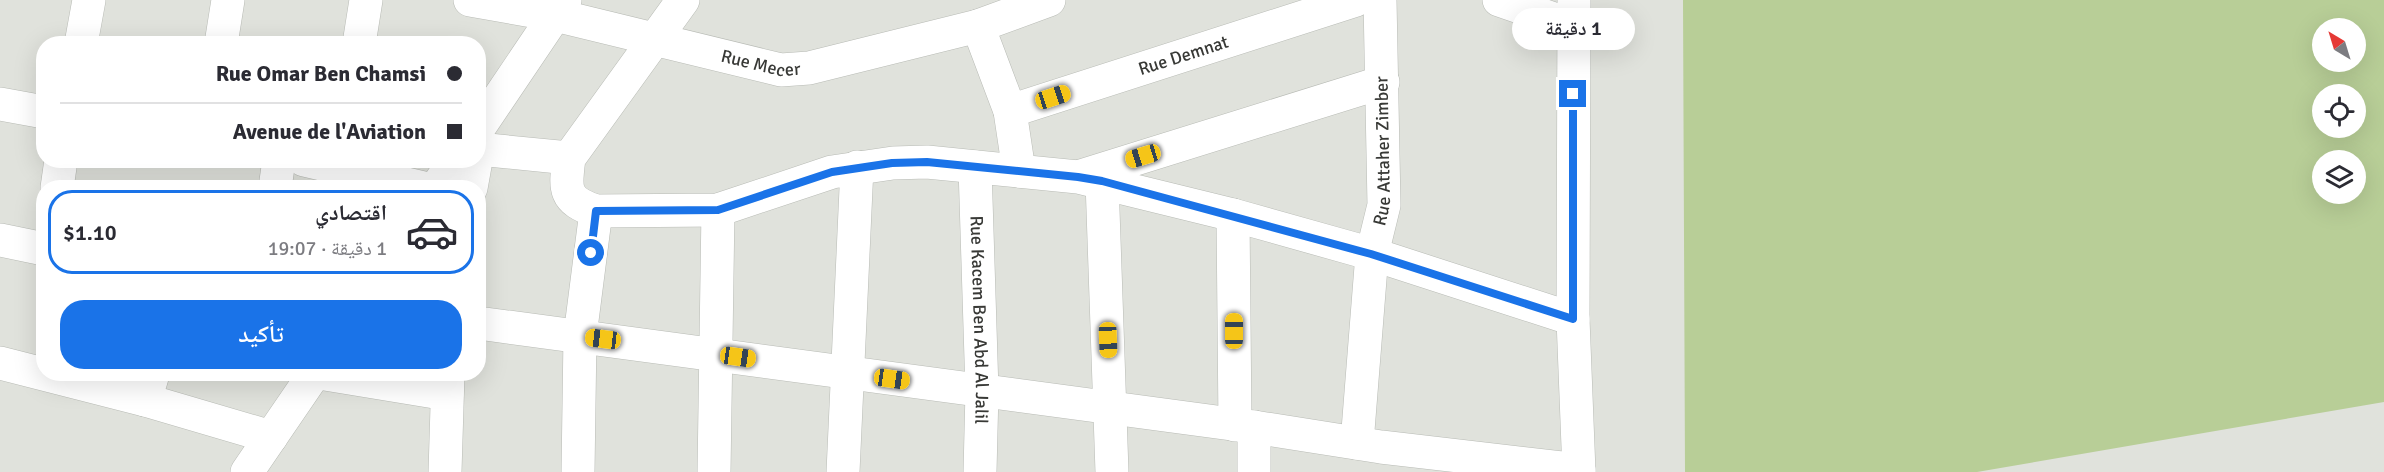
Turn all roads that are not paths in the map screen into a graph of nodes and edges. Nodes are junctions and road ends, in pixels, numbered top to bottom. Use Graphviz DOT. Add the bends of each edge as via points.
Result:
graph roads {
  1 [pos="88,0"];
  2 [pos="228,0"];
  3 [pos="366,0"];
  4 [pos="470,0"];
  5 [pos="683,0"];
  6 [pos="1049,0"];
  7 [pos="1356,0"];
  8 [pos="1380,0"];
  9 [pos="1499,0"];
  10 [pos="560,7"];
  11 [pos="1574,13"];
  12 [pos="978,26"];
  13 [pos="82,36"];
  14 [pos="222,36"];
  15 [pos="360,36"];
  16 [pos="656,40"];
  17 [pos="1383,82"];
  18 [pos="0,104"];
  19 [pos="36,111"];
  20 [pos="1010,111"];
  21 [pos="486,126"];
  22 [pos="486,137"];
  23 [pos="569,158"];
  24 [pos="857,167"];
  25 [pos="975,167"];
  26 [pos="354,168"];
  27 [pos="1019,171"];
  28 [pos="1090,179"];
  29 [pos="396,180"];
  30 [pos="718,210"];
  31 [pos="596,211"];
  32 [pos="1233,215"];
  33 [pos="0,240"];
  34 [pos="36,247"];
  35 [pos="1371,254"];
  36 [pos="1573,319"];
  37 [pos="486,323"];
  38 [pos="580,336"];
  39 [pos="716,354"];
  40 [pos="0,363"];
  41 [pos="36,369"];
  42 [pos="847,373"];
  43 [pos="112,381"];
  44 [pos="309,381"];
  45 [pos="410,381"];
  46 [pos="447,384"];
  47 [pos="149,387"];
  48 [pos="982,391"];
  49 [pos="1111,408"];
  50 [pos="1244,426"];
  51 [pos="271,437"];
  52 [pos="1373,454"];
  53 [pos="1579,471"];
  54 [pos="248,472"];
  55 [pos="445,472"];
  56 [pos="578,472"];
  57 [pos="714,472"];
  58 [pos="843,472"];
  59 [pos="980,472"];
  60 [pos="1112,472"];
  61 [pos="1254,472"];
  1 -- 13 [label="street"];
  2 -- 14 [label="street"];
  3 -- 15 [label="street"];
  4 -- 10 [label="street, Rue Mecer"];
  5 -- 16 [label="street"];
  6 -- 12 [label="street, Rue Mecer"];
  7 -- 20 [label="street, Rue Demnat"];
  8 -- 17 [label="street, Rue Attaher Zimber"];
  9 -- 11 [label="street"];
  10 -- 16 [label="street, Rue Mecer"];
  10 -- 21 [label="street"];
  11 -- 36 [label="street"];
  12 -- 16 [label="street, Rue Mecer" via="809,68 781,70"];
  12 -- 20 [label="street"];
  16 -- 23 [label="street"];
  17 -- 28 [label="street"];
  17 -- 35 [label="street, Rue Attaher Zimber" via="1384,206"];
  18 -- 19 [label="street"];
  20 -- 27 [label="street"];
  22 -- 23 [label="street"];
  23 -- 31 [label="street" via="569,195 581,206"];
  24 -- 25 [label="street" via="927,162"];
  24 -- 30 [label="street" via="806,179"];
  24 -- 42 [label="street"];
  25 -- 27 [label="street"];
  25 -- 48 [label="street, Rue Kacem Ben Abd Al Jalil"];
  26 -- 29 [label="street"];
  27 -- 28 [label="street"];
  28 -- 32 [label="street"];
  28 -- 49 [label="street"];
  30 -- 31 [label="street"];
  30 -- 39 [label="street"];
  31 -- 38 [label="street"];
  32 -- 35 [label="street"];
  32 -- 50 [label="street"];
  33 -- 34 [label="street"];
  35 -- 36 [label="street"];
  35 -- 52 [label="street, Rue Attaher Zimber"];
  36 -- 53 [label="street"];
  37 -- 38 [label="street"];
  38 -- 39 [label="street"];
  38 -- 56 [label="street"];
  39 -- 42 [label="street"];
  39 -- 57 [label="street"];
  40 -- 41 [label="street"];
  42 -- 48 [label="street"];
  42 -- 58 [label="street"];
  43 -- 47 [label="street"];
  44 -- 51 [label="street"];
  45 -- 46 [label="street"];
  46 -- 55 [label="street"];
  47 -- 51 [label="street"];
  48 -- 49 [label="street"];
  48 -- 59 [label="street, Rue Kacem Ben Abd Al Jalil"];
  49 -- 50 [label="street"];
  49 -- 60 [label="street"];
  50 -- 52 [label="street"];
  50 -- 61 [label="street"];
  51 -- 54 [label="street"];
  52 -- 53 [label="street"];
}
